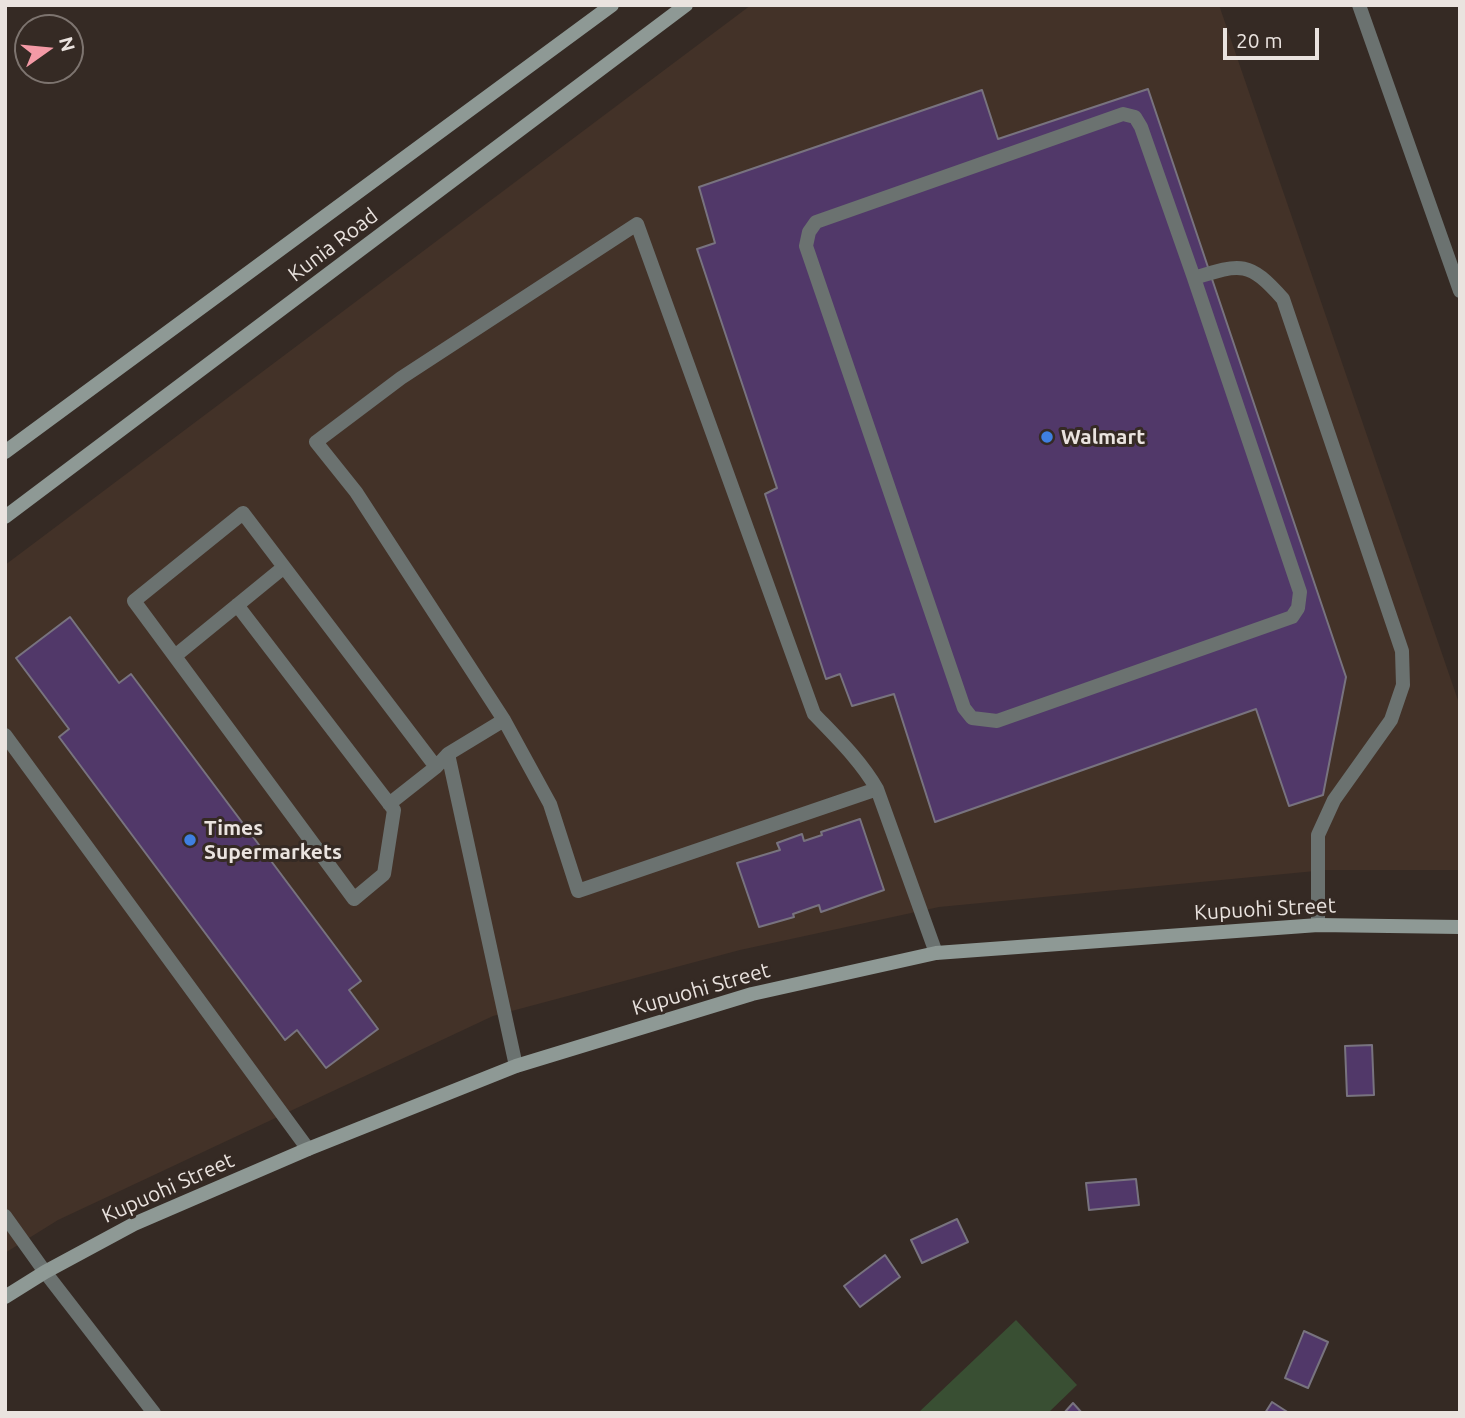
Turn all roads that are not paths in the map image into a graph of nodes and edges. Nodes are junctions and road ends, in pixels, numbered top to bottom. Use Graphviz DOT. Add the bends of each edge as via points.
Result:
graph roads {
  1 [pos="612,5"];
  2 [pos="686,5"];
  3 [pos="1362,6"];
  4 [pos="1454,254"];
  5 [pos="1194,278"];
  6 [pos="1460,291"];
  7 [pos="5,452"];
  8 [pos="5,517"];
  9 [pos="284,567"];
  10 [pos="237,605"];
  11 [pos="175,656"];
  12 [pos="504,720"];
  13 [pos="5,735"];
  14 [pos="448,754"];
  15 [pos="436,767"];
  16 [pos="877,789"];
  17 [pos="389,804"];
  18 [pos="1318,925"];
  19 [pos="1460,927"];
  20 [pos="936,953"];
  21 [pos="516,1066"];
  22 [pos="308,1149"];
  23 [pos="5,1216"];
  24 [pos="45,1272"];
  25 [pos="5,1297"];
  26 [pos="154,1413"];
  1 -- 7 [label="main road, Kunia Road"];
  2 -- 8 [label="main road, Kunia Road"];
  3 -- 4 [label="street"];
  4 -- 6 [label="street"];
  5 -- 5 [label="street" via="1141,127 1135,117 1123,114 816,222 809,232 806,246 964,708 972,718 997,721 1292,617 1298,608 1300,592"];
  5 -- 18 [label="street" via="1237,267 1252,269 1283,299 1402,651 1403,685 1391,720 1334,800 1318,835"];
  9 -- 10 [label="street"];
  9 -- 11 [label="street" via="243,513 135,601"];
  9 -- 15 [label="street"];
  10 -- 11 [label="street"];
  10 -- 17 [label="street"];
  11 -- 17 [label="street" via="354,899 384,874 394,810"];
  12 -- 14 [label="street"];
  12 -- 16 [label="street" via="550,804 578,891"];
  12 -- 16 [label="street" via="356,492 317,442 401,378 637,224 814,714 850,750"];
  13 -- 22 [label="street"];
  14 -- 15 [label="street"];
  14 -- 21 [label="street"];
  15 -- 17 [label="street"];
  16 -- 20 [label="street"];
  18 -- 19 [label="main road, Kupuohi Street"];
  18 -- 20 [label="main road, Kupuohi Street"];
  20 -- 21 [label="main road, Kupuohi Street" via="752,994"];
  21 -- 22 [label="main road, Kupuohi Street"];
  22 -- 24 [label="main road, Kupuohi Street" via="134,1224"];
  23 -- 24 [label="street"];
  24 -- 25 [label="main road, Kupuohi Street"];
  24 -- 26 [label="street"];
}
